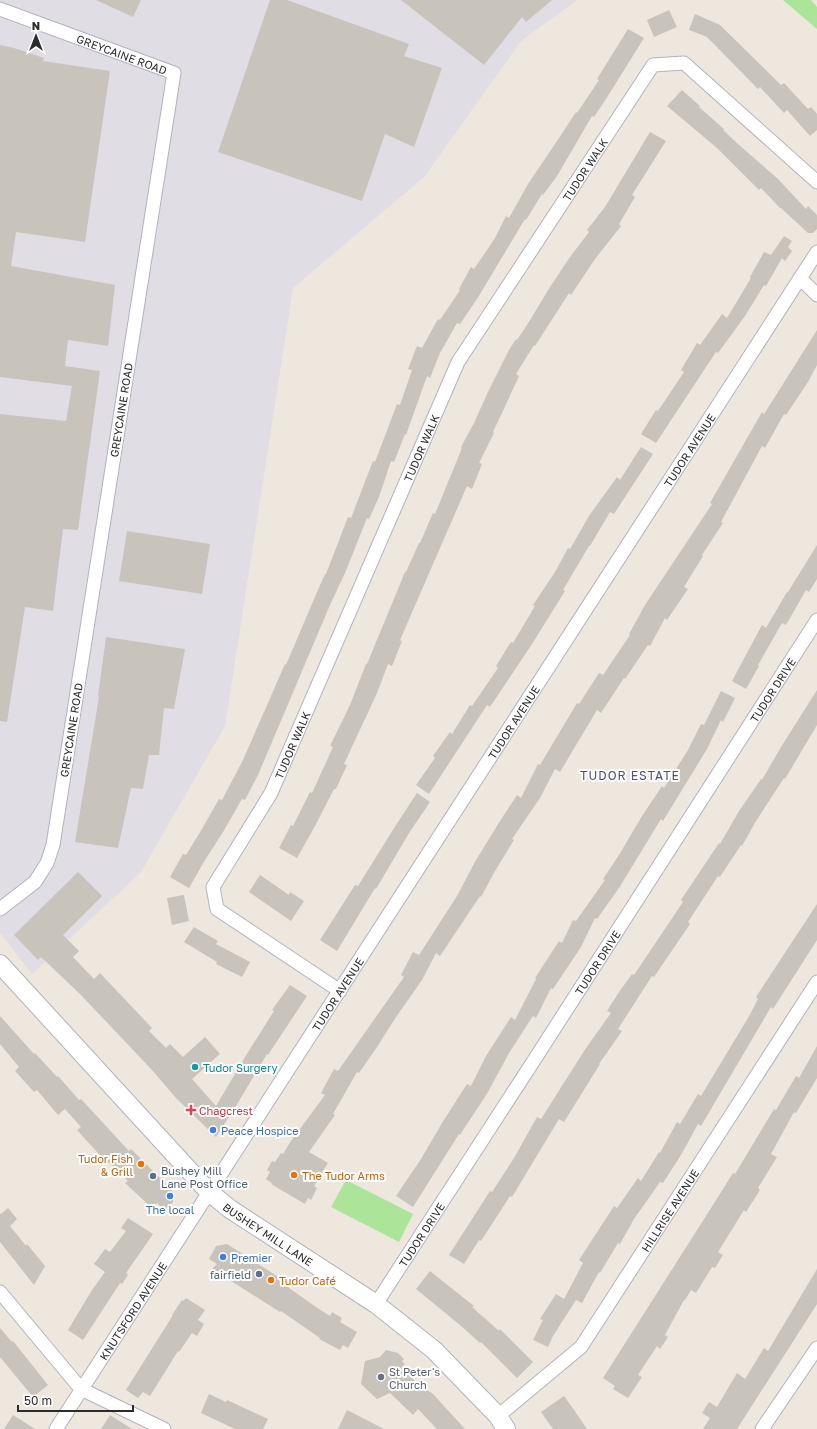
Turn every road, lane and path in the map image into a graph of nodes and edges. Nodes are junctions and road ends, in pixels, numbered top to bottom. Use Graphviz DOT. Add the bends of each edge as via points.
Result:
graph roads {
  1 [pos="0,9"];
  2 [pos="817,182"];
  3 [pos="817,252"];
  4 [pos="800,278"];
  5 [pos="817,295"];
  6 [pos="817,620"];
  7 [pos="0,909"];
  8 [pos="0,964"];
  9 [pos="817,982"];
  10 [pos="340,991"];
  11 [pos="209,1192"];
  12 [pos="0,1292"];
  13 [pos="376,1304"];
  14 [pos="817,1348"];
  15 [pos="82,1389"];
  16 [pos="502,1423"];
  17 [pos="56,1429"];
  18 [pos="164,1429"];
  19 [pos="762,1429"];
  1 -- 7 [label="street, GREYCAINE ROAD" via="174,73 53,845 48,863 35,882"];
  2 -- 10 [label="street, TUDOR WALK" via="684,63 653,65 458,362 271,793 213,887 217,910"];
  3 -- 4 [label="street, TUDOR AVENUE"];
  4 -- 5 [label="street"];
  4 -- 10 [label="street, TUDOR AVENUE"];
  6 -- 13 [label="street, TUDOR DRIVE"];
  8 -- 11 [label="street, BUSHEY MILL LANE"];
  9 -- 16 [label="street, HILLRISE AVENUE" via="581,1347"];
  10 -- 11 [label="street, TUDOR AVENUE"];
  11 -- 13 [label="street, BUSHEY MILL LANE" via="230,1209"];
  11 -- 15 [label="street, KNUTSFORD AVENUE"];
  12 -- 15 [label="street"];
  13 -- 16 [label="street, BUSHEY MILL LANE" via="434,1350"];
  14 -- 19 [label="street"];
  15 -- 17 [label="street, KNUTSFORD AVENUE"];
  15 -- 18 [label="street"];
}
